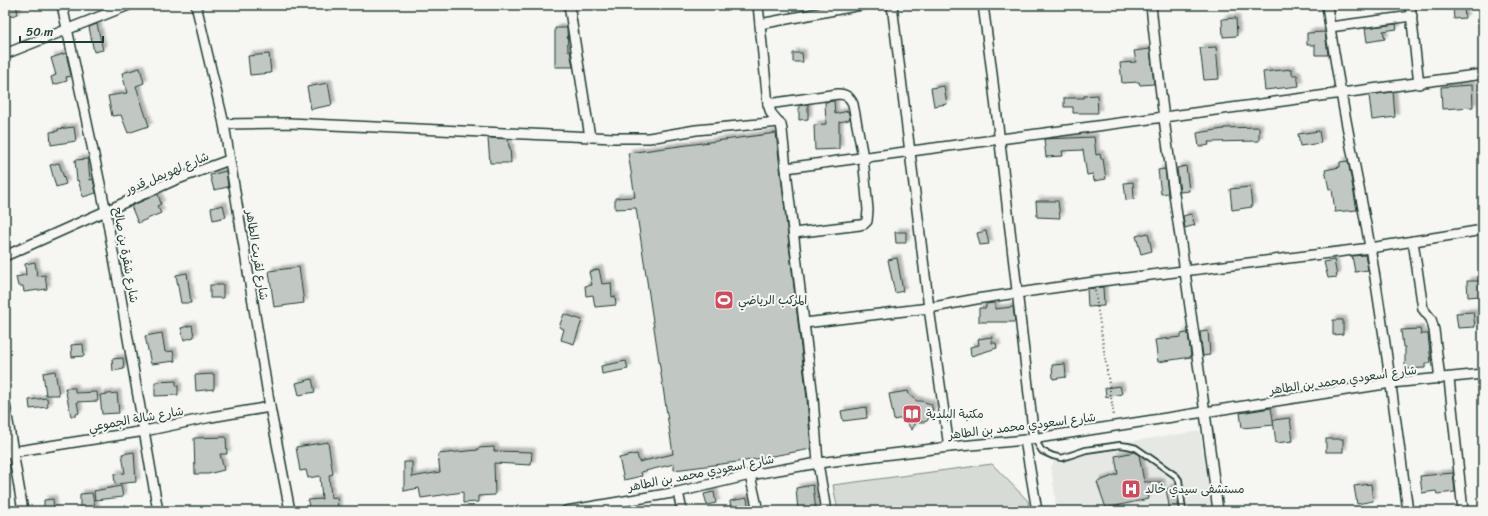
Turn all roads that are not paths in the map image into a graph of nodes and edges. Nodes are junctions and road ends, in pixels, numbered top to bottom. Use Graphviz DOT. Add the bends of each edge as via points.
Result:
graph roads {
  1 [pos="62,5"];
  2 [pos="129,5"];
  3 [pos="196,5"];
  4 [pos="569,5"];
  5 [pos="758,5"];
  6 [pos="861,5"];
  7 [pos="892,5"];
  8 [pos="983,5"];
  9 [pos="1151,5"];
  10 [pos="1327,5"];
  11 [pos="1410,5"];
  12 [pos="1412,16"];
  13 [pos="760,24"];
  14 [pos="1330,27"];
  15 [pos="68,30"];
  16 [pos="5,54"];
  17 [pos="1483,74"];
  18 [pos="1419,84"];
  19 [pos="1342,94"];
  20 [pos="768,104"];
  21 [pos="1163,117"];
  22 [pos="779,122"];
  23 [pos="224,124"];
  24 [pos="590,137"];
  25 [pos="1000,139"];
  26 [pos="911,152"];
  27 [pos="863,157"];
  28 [pos="230,160"];
  29 [pos="786,168"];
  30 [pos="106,212"];
  31 [pos="1483,230"];
  32 [pos="794,233"];
  33 [pos="1413,241"];
  34 [pos="1370,248"];
  35 [pos="5,256"];
  36 [pos="1185,271"];
  37 [pos="1018,292"];
  38 [pos="929,308"];
  39 [pos="804,323"];
  40 [pos="1483,374"];
  41 [pos="1450,378"];
  42 [pos="1440,379"];
  43 [pos="1391,383"];
  44 [pos="5,404"];
  45 [pos="270,407"];
  46 [pos="1206,413"];
  47 [pos="144,430"];
  48 [pos="1030,439"];
  49 [pos="949,447"];
  50 [pos="9,453"];
  51 [pos="818,463"];
  52 [pos="750,475"];
  53 [pos="678,492"];
  54 [pos="23,511"];
  55 [pos="158,511"];
  56 [pos="290,511"];
  57 [pos="566,511"];
  58 [pos="682,511"];
  59 [pos="758,511"];
  60 [pos="826,511"];
  61 [pos="1037,511"];
  62 [pos="1184,511"];
  63 [pos="1218,511"];
  64 [pos="1408,511"];
  65 [pos="1463,511"];
  1 -- 15 [label="street, شارع شقرة بن صالح"];
  2 -- 15 [label="street"];
  3 -- 23 [label="street, شارع لقريت الطاهر"];
  4 -- 24 [label="street"];
  5 -- 13 [label="street"];
  6 -- 13 [label="street"];
  7 -- 26 [label="street"];
  8 -- 25 [label="street"];
  9 -- 21 [label="street"];
  10 -- 14 [label="street"];
  11 -- 12 [label="street"];
  12 -- 14 [label="street"];
  12 -- 18 [label="street"];
  13 -- 20 [label="street"];
  14 -- 19 [label="street"];
  15 -- 16 [label="street"];
  15 -- 30 [label="street, شارع شقرة بن صالح"];
  17 -- 18 [label="street"];
  18 -- 19 [label="street"];
  19 -- 21 [label="street"];
  19 -- 34 [label="street"];
  20 -- 22 [label="street" via="771,113"];
  20 -- 27 [label="street" via="838,94 848,96 853,104"];
  21 -- 25 [label="street"];
  21 -- 36 [label="street"];
  22 -- 24 [label="street" via="696,130 649,138"];
  22 -- 29 [label="street"];
  23 -- 24 [label="street" via="289,123"];
  23 -- 28 [label="street, شارع لقريت الطاهر"];
  25 -- 26 [label="street"];
  25 -- 37 [label="street"];
  26 -- 27 [label="street"];
  26 -- 38 [label="street"];
  27 -- 29 [label="street"];
  27 -- 32 [label="street" via="868,210 864,224"];
  28 -- 30 [label="street, شارع لهويمل قدور" via="176,180"];
  28 -- 45 [label="street, شارع لقريت الطاهر"];
  29 -- 32 [label="street"];
  30 -- 35 [label="street, شارع لهويمل قدور"];
  30 -- 47 [label="street, شارع شقرة بن صالح"];
  31 -- 33 [label="street"];
  32 -- 39 [label="street"];
  33 -- 34 [label="street"];
  33 -- 42 [label="street" via="1423,309 1431,319 1434,330"];
  34 -- 36 [label="street"];
  34 -- 43 [label="street"];
  36 -- 37 [label="street"];
  36 -- 46 [label="street"];
  37 -- 38 [label="street"];
  37 -- 48 [label="street"];
  38 -- 39 [label="street"];
  38 -- 49 [label="street"];
  39 -- 51 [label="street"];
  40 -- 41 [label="street, شارع اسعودي محمد بن الطاهر"];
  41 -- 42 [label="street, شارع اسعودي محمد بن الطاهر"];
  41 -- 65 [label="street"];
  42 -- 43 [label="street, شارع اسعودي محمد بن الطاهر"];
  43 -- 46 [label="street, شارع اسعودي محمد بن الطاهر"];
  43 -- 64 [label="street"];
  44 -- 50 [label="street"];
  45 -- 47 [label="street, شارع شالة الجموعي"];
  45 -- 56 [label="street, شارع لقريت الطاهر"];
  46 -- 48 [label="street, شارع اسعودي محمد بن الطاهر"];
  46 -- 63 [label="street"];
  47 -- 50 [label="street, شارع شالة الجموعي"];
  47 -- 55 [label="street, شارع شقرة بن صالح"];
  48 -- 49 [label="street, شارع اسعودي محمد بن الطاهر"];
  48 -- 61 [label="street"];
  48 -- 62 [label="lane" via="1042,451 1062,458 1086,450 1120,445 1136,448 1176,476 1179,480"];
  49 -- 51 [label="street, شارع اسعودي محمد بن الطاهر"];
  50 -- 54 [label="street"];
  51 -- 52 [label="street, شارع اسعودي محمد بن الطاهر"];
  51 -- 60 [label="street"];
  52 -- 53 [label="street, شارع اسعودي محمد بن الطاهر"];
  52 -- 59 [label="street"];
  53 -- 57 [label="street, شارع اسعودي محمد بن الطاهر"];
  53 -- 58 [label="street"];
}
